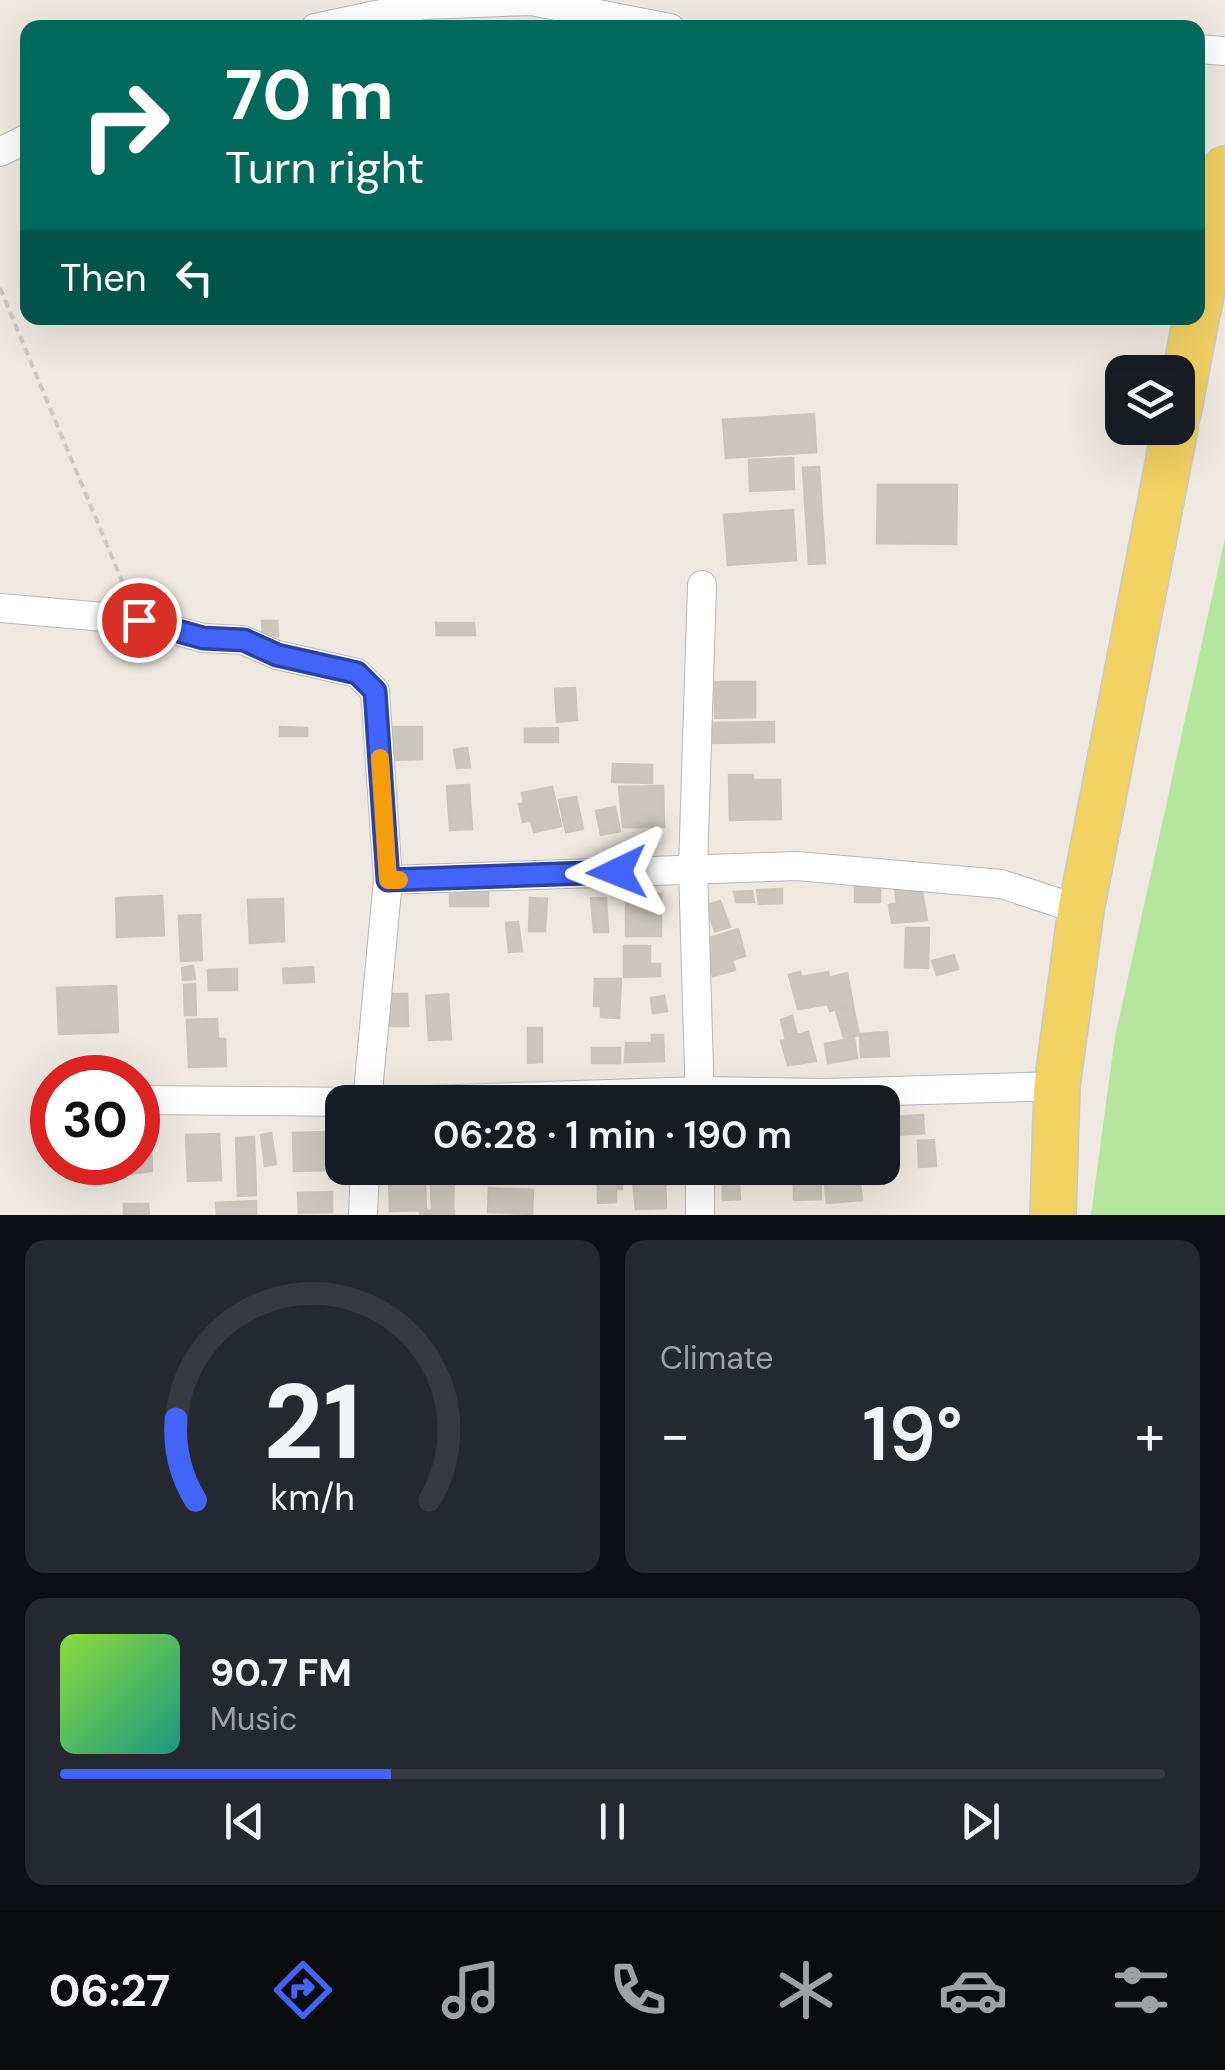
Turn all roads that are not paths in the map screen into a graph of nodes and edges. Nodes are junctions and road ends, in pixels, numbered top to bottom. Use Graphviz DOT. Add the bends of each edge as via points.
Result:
graph roads {
  1 [pos="354,20"];
  2 [pos="629,20"];
  3 [pos="1225,169"];
  4 [pos="1205,273"];
  5 [pos="1195,325"];
  6 [pos="1189,355"];
  7 [pos="1172,445"];
  8 [pos="702,585"];
  9 [pos="0,608"];
  10 [pos="693,869"];
  11 [pos="388,880"];
  12 [pos="1081,910"];
  13 [pos="368,1085"];
  14 [pos="700,1085"];
  15 [pos="1057,1086"];
  16 [pos="900,1091"];
  17 [pos="160,1100"];
  18 [pos="325,1102"];
  19 [pos="364,1185"];
  20 [pos="700,1185"];
  21 [pos="363,1215"];
  22 [pos="700,1215"];
  23 [pos="1053,1215"];
  1 -- 2 [label="street" via="423,6 532,1"];
  3 -- 4 [label="main road"];
  5 -- 6 [label="main road"];
  7 -- 12 [label="main road"];
  8 -- 10 [label="street"];
  9 -- 11 [label="street" via="139,620 203,638 244,640 277,655 357,673 375,691"];
  10 -- 11 [label="street"];
  10 -- 12 [label="street" via="796,866 1001,884"];
  10 -- 14 [label="street"];
  11 -- 13 [label="street"];
  12 -- 15 [label="main road"];
  15 -- 16 [label="street"];
  15 -- 23 [label="main road"];
  17 -- 18 [label="street"];
  19 -- 21 [label="street"];
  20 -- 22 [label="street"];
}
